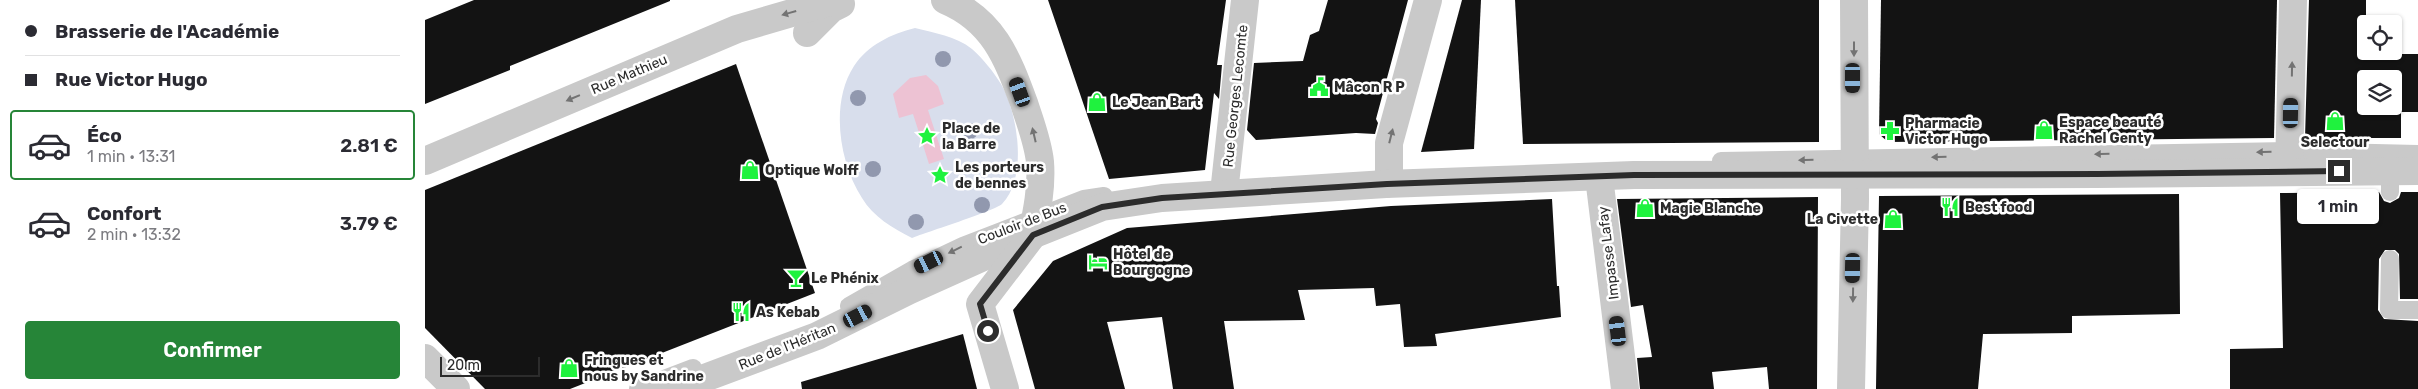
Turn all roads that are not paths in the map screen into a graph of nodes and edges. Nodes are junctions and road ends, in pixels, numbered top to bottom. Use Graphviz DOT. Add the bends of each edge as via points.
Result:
graph roads {
  1 [pos="836,0"];
  2 [pos="850,0"];
  3 [pos="945,0"];
  4 [pos="1245,0"];
  5 [pos="1429,0"];
  6 [pos="1854,0"];
  7 [pos="2293,0"];
  8 [pos="807,33"];
  9 [pos="2418,154"];
  10 [pos="425,161"];
  11 [pos="2289,161"];
  12 [pos="1854,166"];
  13 [pos="2418,171"];
  14 [pos="1599,177"];
  15 [pos="1388,178"];
  16 [pos="1225,187"];
  17 [pos="1034,226"];
  18 [pos="2390,259"];
  19 [pos="2418,310"];
  20 [pos="425,358"];
  21 [pos="684,383"];
  22 [pos="456,389"];
  23 [pos="637,389"];
  24 [pos="1005,389"];
  25 [pos="1625,389"];
  26 [pos="1851,389"];
  1 -- 10 [label="street, Rue Mathieu, one-way" via="737,28"];
  2 -- 8 [label="street" via="831,9"];
  17 -- 3 [label="street, one-way" via="1040,197 1040,162 1032,127 1007,58 987,30 962,7"];
  4 -- 16 [label="street, Rue Georges Lecomte"];
  15 -- 5 [label="street, one-way" via="1389,143"];
  6 -- 12 [label="street, one-way"];
  11 -- 7 [label="street, one-way"];
  9 -- 11 [label="lane"];
  11 -- 12 [label="street, Rue de l'Héritan" via="2097,174"];
  11 -- 13 [label="street, Rue de l'Héritan" via="2390,182"];
  12 -- 14 [label="street, Rue de l'Héritan"];
  12 -- 15 [label="lane, one-way" via="1656,162"];
  12 -- 26 [label="street, one-way"];
  14 -- 15 [label="street, Rue de l'Héritan"];
  14 -- 25 [label="street, Impasse Lafay"];
  15 -- 16 [label="street, Rue de l'Héritan"];
  16 -- 17 [label="street, Rue de l'Héritan" via="1102,207"];
  17 -- 21 [label="street, Rue de l'Héritan" via="817,336"];
  17 -- 21 [label="lane, Couloir de Bus, one-way" via="963,246 912,270 824,320"];
  17 -- 24 [label="street" via="980,304"];
  18 -- 19 [label="lane" via="2389,310"];
  20 -- 22 [label="street"];
  21 -- 23 [label="lane, Couloir de Bus"];
}
